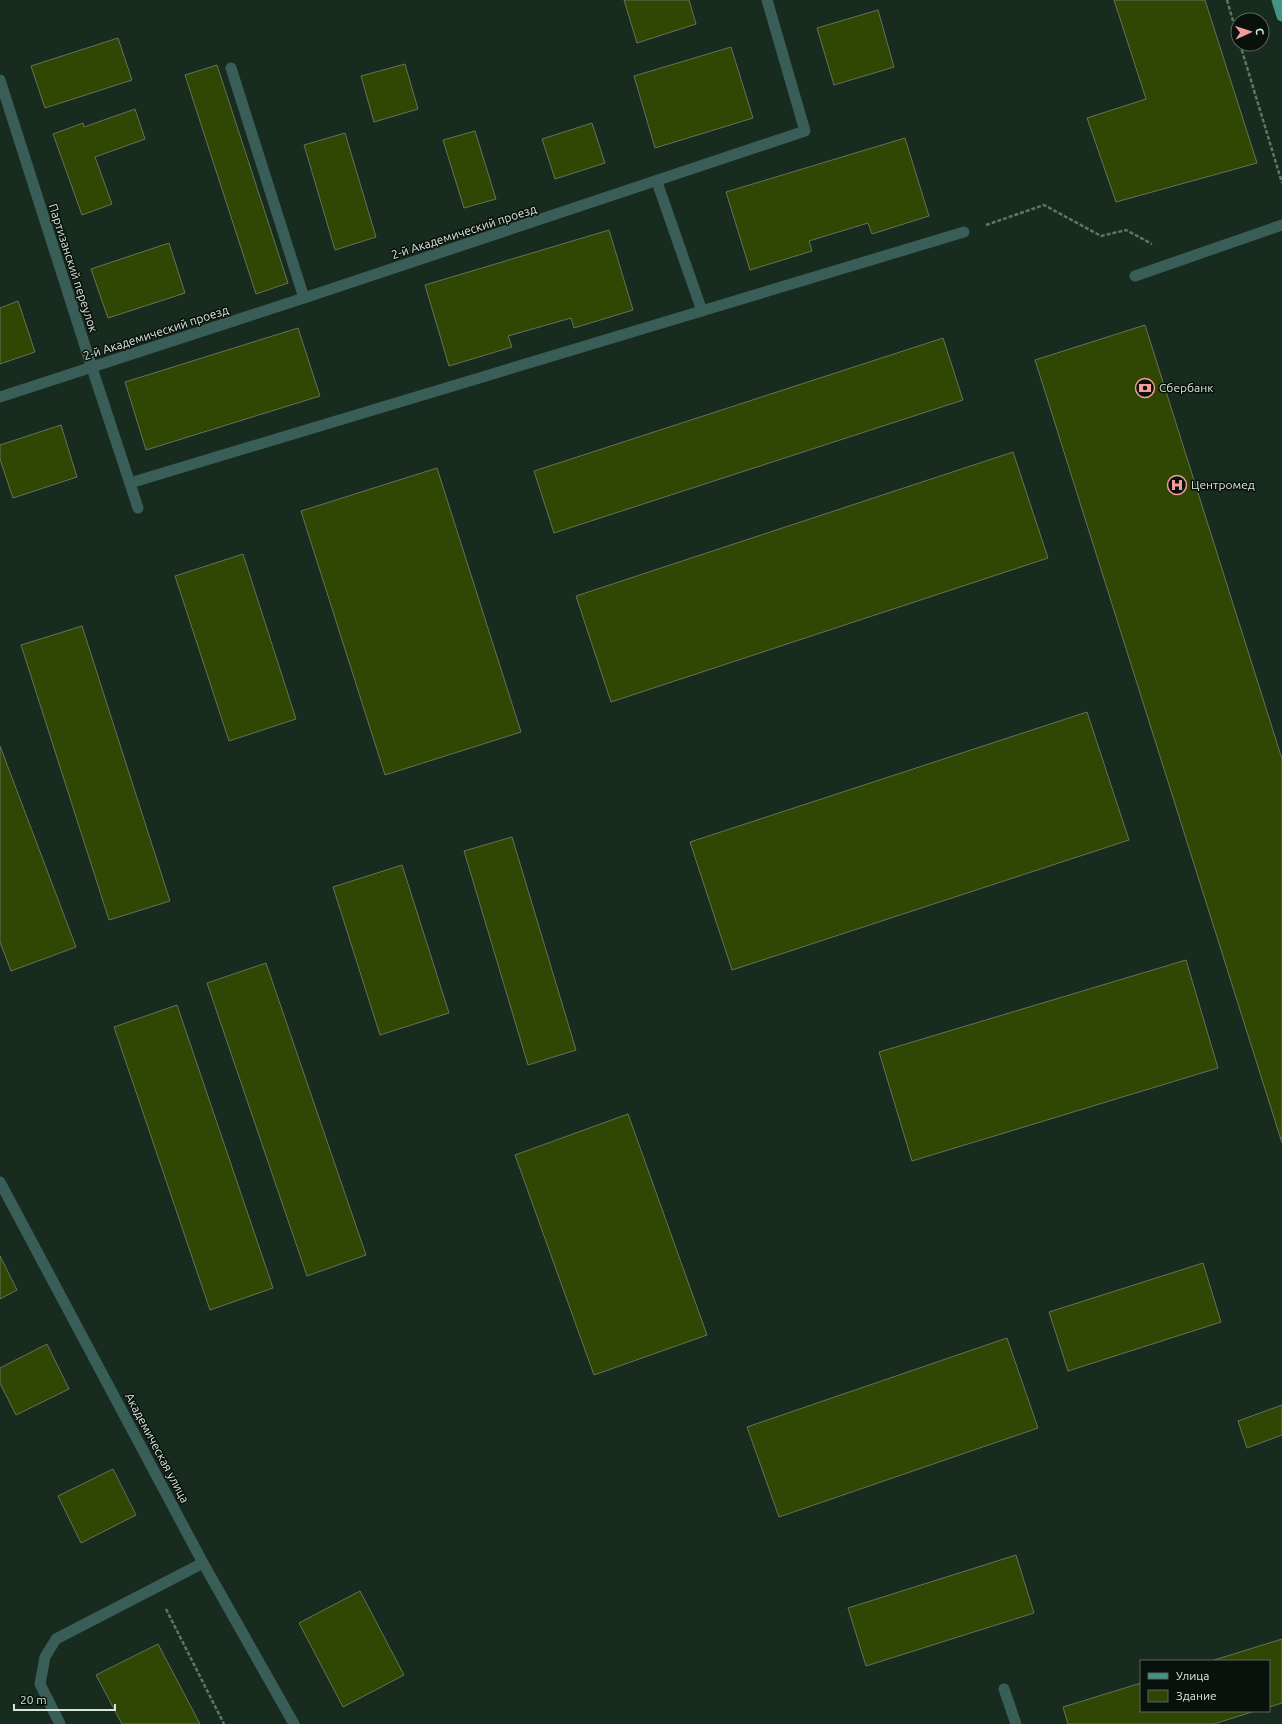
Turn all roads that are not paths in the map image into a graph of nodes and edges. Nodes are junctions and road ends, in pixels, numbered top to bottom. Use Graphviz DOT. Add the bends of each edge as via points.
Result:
graph roads {
  1 [pos="767,0"];
  2 [pos="1277,0"];
  3 [pos="1282,16"];
  4 [pos="231,68"];
  5 [pos="0,80"];
  6 [pos="657,182"];
  7 [pos="1282,225"];
  8 [pos="964,232"];
  9 [pos="1135,276"];
  10 [pos="304,298"];
  11 [pos="702,311"];
  12 [pos="92,368"];
  13 [pos="0,397"];
  14 [pos="130,483"];
  15 [pos="138,508"];
  16 [pos="0,1182"];
  17 [pos="203,1563"];
  18 [pos="1004,1689"];
  19 [pos="60,1724"];
  20 [pos="294,1724"];
  21 [pos="1016,1724"];
  1 -- 6 [label="street, 2-й Академический проезд" via="805,131"];
  2 -- 3 [label="main road"];
  4 -- 10 [label="street"];
  5 -- 12 [label="street, Партизанский переулок"];
  6 -- 10 [label="street, 2-й Академический проезд"];
  6 -- 11 [label="street"];
  7 -- 9 [label="street"];
  8 -- 11 [label="street"];
  10 -- 12 [label="street, 2-й Академический проезд"];
  11 -- 14 [label="street"];
  12 -- 13 [label="street, 2-й Академический проезд"];
  12 -- 14 [label="street, Партизанский переулок"];
  14 -- 15 [label="street, Партизанский переулок"];
  16 -- 17 [label="street, Академическая улица"];
  17 -- 19 [label="street" via="56,1639 45,1657 40,1684"];
  17 -- 20 [label="street, Академическая улица"];
  18 -- 21 [label="street"];
}
